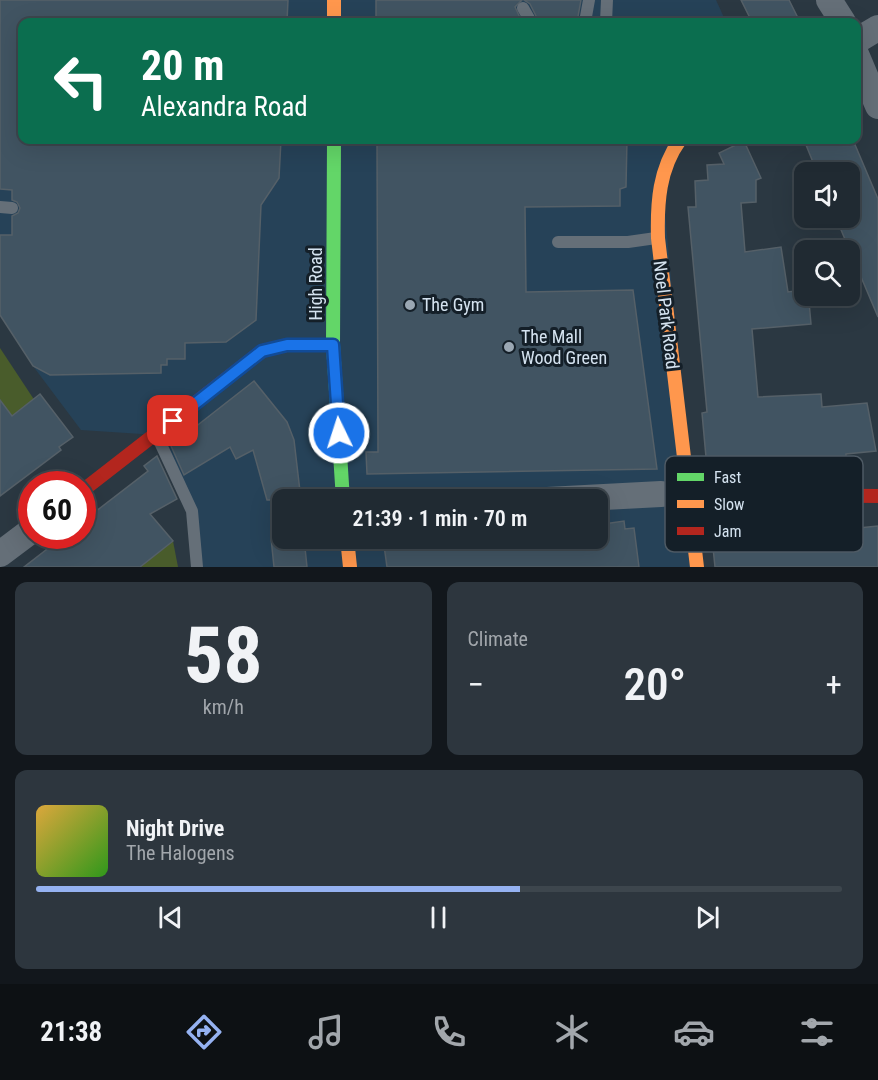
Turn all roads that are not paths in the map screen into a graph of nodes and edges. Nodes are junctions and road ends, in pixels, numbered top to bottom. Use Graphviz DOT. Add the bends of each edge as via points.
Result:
graph roads {
  1 [pos="334,0"];
  2 [pos="589,0"];
  3 [pos="608,0"];
  4 [pos="829,0"];
  5 [pos="524,8"];
  6 [pos="334,18"];
  7 [pos="529,18"];
  8 [pos="586,18"];
  9 [pos="606,18"];
  10 [pos="840,18"];
  11 [pos="878,28"];
  12 [pos="861,38"];
  13 [pos="861,66"];
  14 [pos="878,105"];
  15 [pos="334,144"];
  16 [pos="678,144"];
  17 [pos="658,238"];
  18 [pos="558,243"];
  19 [pos="333,345"];
  20 [pos="157,434"];
  21 [pos="684,456"];
  22 [pos="96,480"];
  23 [pos="342,489"];
  24 [pos="661,494"];
  25 [pos="863,496"];
  26 [pos="878,496"];
  27 [pos="608,497"];
  28 [pos="18,540"];
  29 [pos="348,549"];
  30 [pos="695,552"];
  31 [pos="0,554"];
  32 [pos="197,567"];
  33 [pos="350,567"];
  34 [pos="697,567"];
  1 -- 6 [label="street"];
  2 -- 8 [label="lane"];
  3 -- 9 [label="lane"];
  4 -- 10 [label="street"];
  5 -- 7 [label="lane"];
  11 -- 12 [label="street"];
  13 -- 14 [label="street"];
  15 -- 19 [label="street, High Road"];
  16 -- 17 [label="street, Noel Park Road" via="662,177"];
  17 -- 18 [label="lane"];
  17 -- 21 [label="street, Noel Park Road"];
  19 -- 20 [label="street" via="287,345 262,351"];
  19 -- 23 [label="street, High Road"];
  20 -- 22 [label="street"];
  20 -- 32 [label="lane" via="192,511"];
  24 -- 27 [label="street"];
  25 -- 26 [label="street"];
  28 -- 31 [label="street"];
  29 -- 33 [label="street"];
  30 -- 34 [label="street, Noel Park Road"];
}
